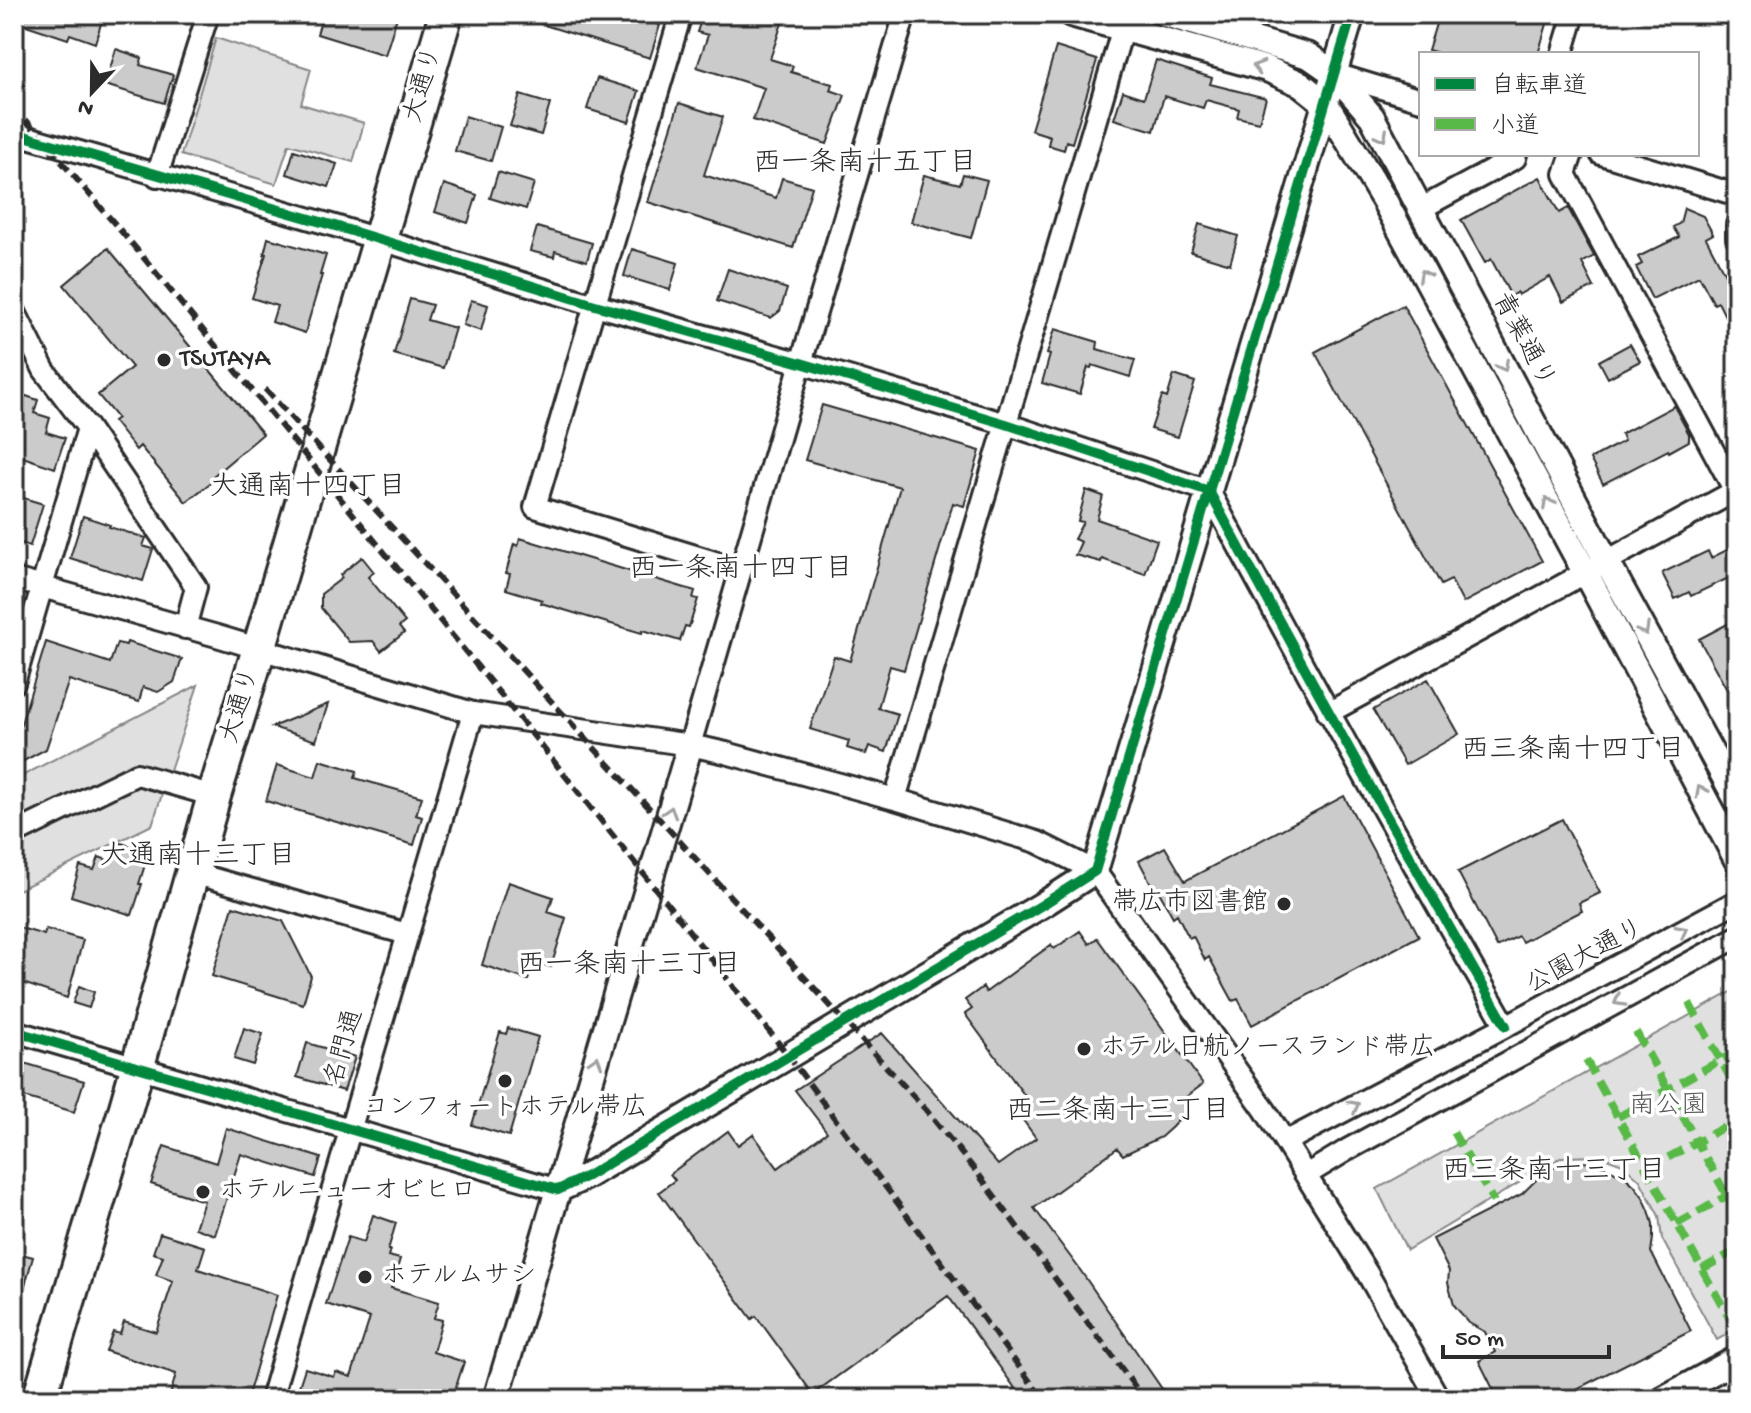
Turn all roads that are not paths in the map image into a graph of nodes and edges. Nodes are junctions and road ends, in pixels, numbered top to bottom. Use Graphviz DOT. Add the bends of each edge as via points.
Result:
graph roads {
  1 [pos="208,14"];
  2 [pos="446,14"];
  3 [pos="681,14"];
  4 [pos="905,14"];
  5 [pos="1071,14"];
  6 [pos="1165,14"];
  7 [pos="1352,14"];
  8 [pos="1574,14"];
  9 [pos="1125,22"];
  10 [pos="1563,52"];
  11 [pos="1335,74"];
  12 [pos="1419,99"];
  13 [pos="1326,104"];
  14 [pos="14,133"];
  15 [pos="1516,156"];
  16 [pos="1571,156"];
  17 [pos="1608,156"];
  18 [pos="157,176"];
  19 [pos="1737,195"];
  20 [pos="1420,209"];
  21 [pos="1737,225"];
  22 [pos="1737,238"];
  23 [pos="380,239"];
  24 [pos="595,305"];
  25 [pos="14,310"];
  26 [pos="801,363"];
  27 [pos="1006,424"];
  28 [pos="88,428"];
  29 [pos="1736,490"];
  30 [pos="1209,491"];
  31 [pos="1596,567"];
  32 [pos="741,570"];
  33 [pos="14,579"];
  34 [pos="42,588"];
  35 [pos="185,628"];
  36 [pos="259,649"];
  37 [pos="14,683"];
  38 [pos="473,713"];
  39 [pos="1328,713"];
  40 [pos="690,745"];
  41 [pos="214,796"];
  42 [pos="895,799"];
  43 [pos="1737,800"];
  44 [pos="14,834"];
  45 [pos="1737,860"];
  46 [pos="1095,871"];
  47 [pos="193,873"];
  48 [pos="1737,901"];
  49 [pos="407,934"];
  50 [pos="1737,937"];
  51 [pos="1506,1026"];
  52 [pos="14,1031"];
  53 [pos="137,1067"];
  54 [pos="350,1128"];
  55 [pos="1285,1142"];
  56 [pos="1306,1175"];
  57 [pos="558,1190"];
  58 [pos="1737,1359"];
  59 [pos="39,1399"];
  60 [pos="271,1399"];
  61 [pos="496,1399"];
  62 [pos="1439,1399"];
  63 [pos="1663,1399"];
  1 -- 18 [label="street"];
  2 -- 23 [label="highway, 大通り"];
  3 -- 24 [label="street"];
  4 -- 26 [label="street"];
  5 -- 9 [label="street"];
  6 -- 11 [label="street, 青葉通り" via="1309,56"];
  7 -- 11 [label="street"];
  8 -- 10 [label="street"];
  13 -- 9 [label="street, one-way" via="1301,84 1267,69"];
  9 -- 27 [label="street"];
  11 -- 12 [label="street"];
  11 -- 13 [label="street"];
  11 -- 20 [label="street, 青葉通り, one-way" via="1372,117"];
  13 -- 30 [label="street"];
  31 -- 13 [label="street, one-way"];
  14 -- 18 [label="street"];
  15 -- 20 [label="street"];
  16 -- 29 [label="street" via="1565,174"];
  17 -- 19 [label="street"];
  18 -- 23 [label="street"];
  20 -- 31 [label="street, 青葉通り, one-way"];
  21 -- 22 [label="street"];
  23 -- 24 [label="street"];
  23 -- 36 [label="highway, 大通り"];
  24 -- 26 [label="street"];
  24 -- 32 [label="street" via="535,507"];
  25 -- 28 [label="street" via="44,370"];
  26 -- 27 [label="street"];
  26 -- 32 [label="street"];
  27 -- 30 [label="street"];
  27 -- 42 [label="street"];
  28 -- 34 [label="street"];
  28 -- 35 [label="street" via="196,587"];
  29 -- 31 [label="street"];
  30 -- 39 [label="street"];
  30 -- 46 [label="street"];
  31 -- 39 [label="street"];
  31 -- 43 [label="street, 青葉通り, one-way"];
  45 -- 31 [label="street, one-way"];
  32 -- 40 [label="street"];
  33 -- 34 [label="street"];
  34 -- 35 [label="street"];
  34 -- 37 [label="street"];
  35 -- 36 [label="street"];
  36 -- 38 [label="street"];
  36 -- 41 [label="highway, 大通り"];
  38 -- 40 [label="street"];
  38 -- 49 [label="street, 名門通"];
  39 -- 51 [label="street"];
  40 -- 42 [label="street"];
  57 -- 40 [label="street, one-way"];
  41 -- 44 [label="street" via="137,774"];
  41 -- 47 [label="highway, 大通り"];
  42 -- 46 [label="street" via="1037,842"];
  46 -- 55 [label="street"];
  46 -- 57 [label="street"];
  47 -- 49 [label="street"];
  47 -- 53 [label="highway, 大通り"];
  51 -- 48 [label="street, 公園大通り, one-way"];
  49 -- 54 [label="street, 名門通"];
  50 -- 56 [label="street, 公園大通り, one-way"];
  55 -- 51 [label="street, 公園大通り, one-way"];
  52 -- 53 [label="street"];
  53 -- 54 [label="street"];
  53 -- 59 [label="highway, 大通り"];
  54 -- 57 [label="street"];
  54 -- 60 [label="street, 名門通"];
  55 -- 56 [label="street"];
  56 -- 62 [label="street"];
  57 -- 61 [label="street"];
  58 -- 63 [label="street"];
}
